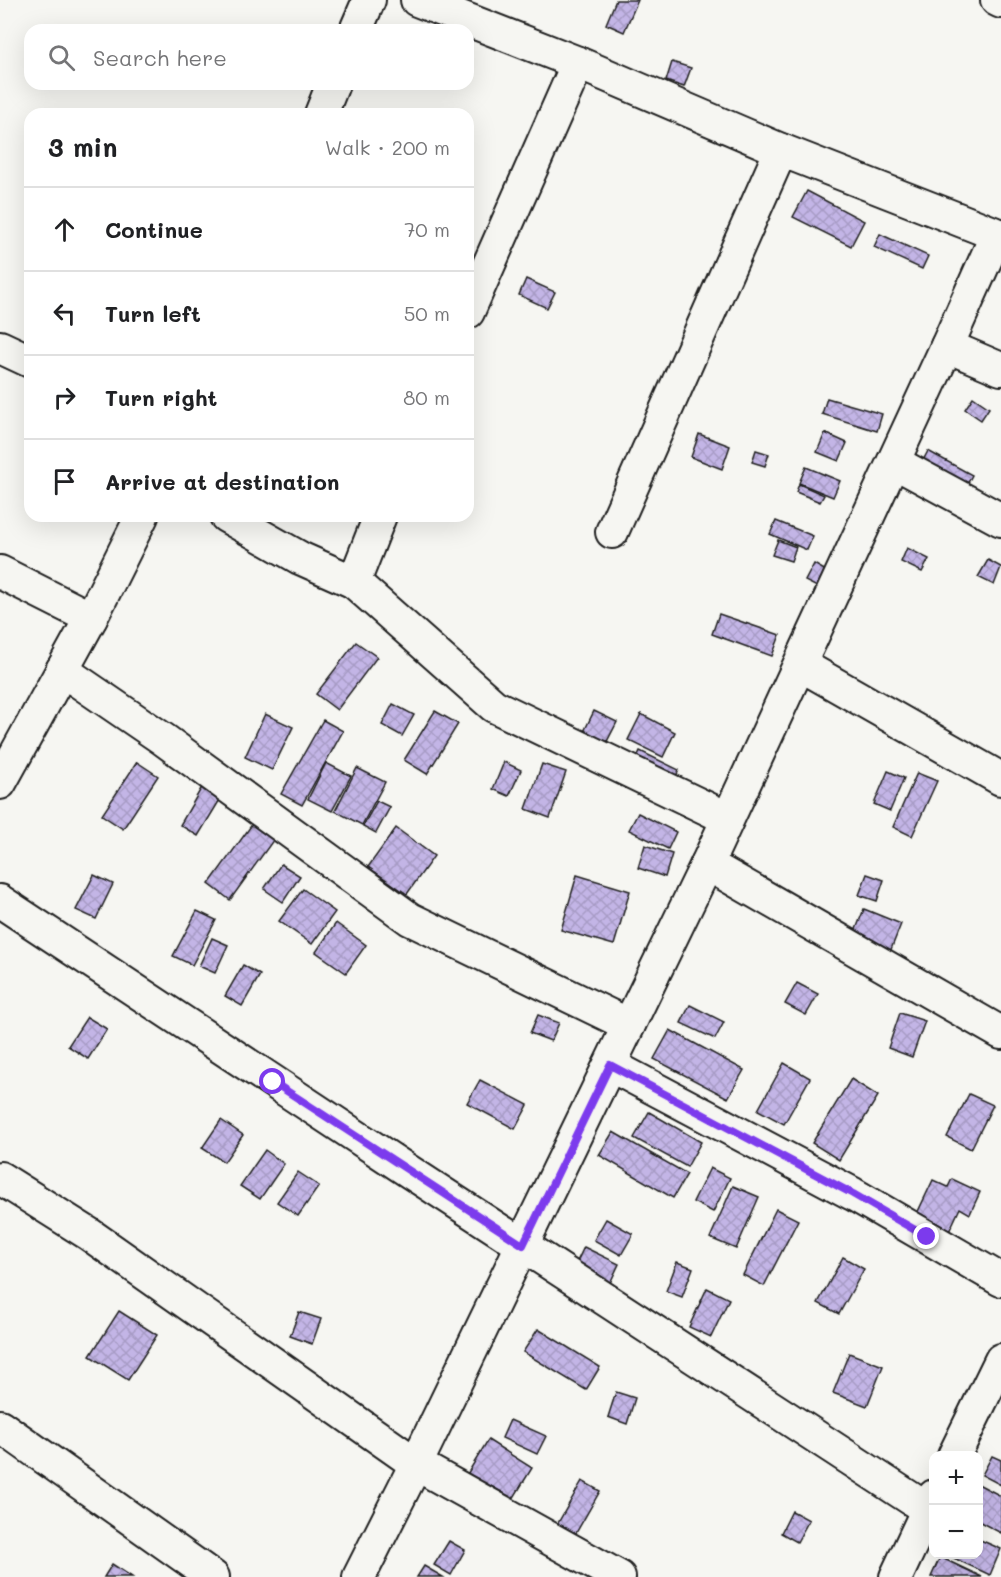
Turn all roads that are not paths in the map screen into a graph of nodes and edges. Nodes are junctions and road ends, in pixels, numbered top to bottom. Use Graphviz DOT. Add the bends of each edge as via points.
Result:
graph roads {
  1 [pos="369,0"];
  2 [pos="417,0"];
  3 [pos="359,24"];
  4 [pos="578,63"];
  5 [pos="331,90"];
  6 [pos="323,108"];
  7 [pos="781,150"];
  8 [pos="999,235"];
  9 [pos="474,298"];
  10 [pos="947,346"];
  11 [pos="0,347"];
  12 [pos="24,358"];
  13 [pos="1001,369"];
  14 [pos="894,462"];
  15 [pos="1001,520"];
  16 [pos="139,522"];
  17 [pos="237,522"];
  18 [pos="378,522"];
  19 [pos="612,532"];
  20 [pos="0,572"];
  21 [pos="354,582"];
  22 [pos="91,618"];
  23 [pos="801,665"];
  24 [pos="62,670"];
  25 [pos="1001,779"];
  26 [pos="0,783"];
  27 [pos="727,818"];
  28 [pos="707,864"];
  29 [pos="0,901"];
  30 [pos="629,1025"];
  31 [pos="1001,1033"];
  32 [pos="610,1065"];
  33 [pos="0,1178"];
  34 [pos="523,1245"];
  35 [pos="1001,1280"];
  36 [pos="1001,1360"];
  37 [pos="0,1426"];
  38 [pos="956,1451"];
  39 [pos="416,1464"];
  40 [pos="929,1501"];
  41 [pos="929,1504"];
  42 [pos="213,1577"];
  43 [pos="359,1577"];
  44 [pos="619,1577"];
  45 [pos="896,1577"];
  1 -- 3 [label="street"];
  2 -- 4 [label="street"];
  4 -- 7 [label="street"];
  4 -- 9 [label="street"];
  5 -- 6 [label="street"];
  7 -- 8 [label="street"];
  7 -- 19 [label="street"];
  8 -- 10 [label="street"];
  10 -- 13 [label="street"];
  10 -- 14 [label="street"];
  11 -- 12 [label="street"];
  14 -- 15 [label="street"];
  14 -- 23 [label="street"];
  16 -- 22 [label="street"];
  17 -- 21 [label="street" via="300,558"];
  18 -- 21 [label="street"];
  20 -- 22 [label="street"];
  21 -- 27 [label="street" via="494,706"];
  22 -- 24 [label="street"];
  23 -- 25 [label="street"];
  23 -- 27 [label="street"];
  24 -- 26 [label="street"];
  24 -- 30 [label="street" via="164,739 410,919"];
  27 -- 28 [label="street"];
  28 -- 30 [label="street"];
  28 -- 31 [label="street"];
  29 -- 34 [label="street"];
  30 -- 32 [label="street"];
  32 -- 34 [label="street"];
  32 -- 35 [label="street" via="853,1194"];
  33 -- 39 [label="street" via="89,1234"];
  34 -- 39 [label="street"];
  34 -- 40 [label="street"];
  36 -- 38 [label="street"];
  37 -- 42 [label="street"];
  39 -- 43 [label="street"];
  39 -- 44 [label="street"];
  41 -- 45 [label="street"];
}
